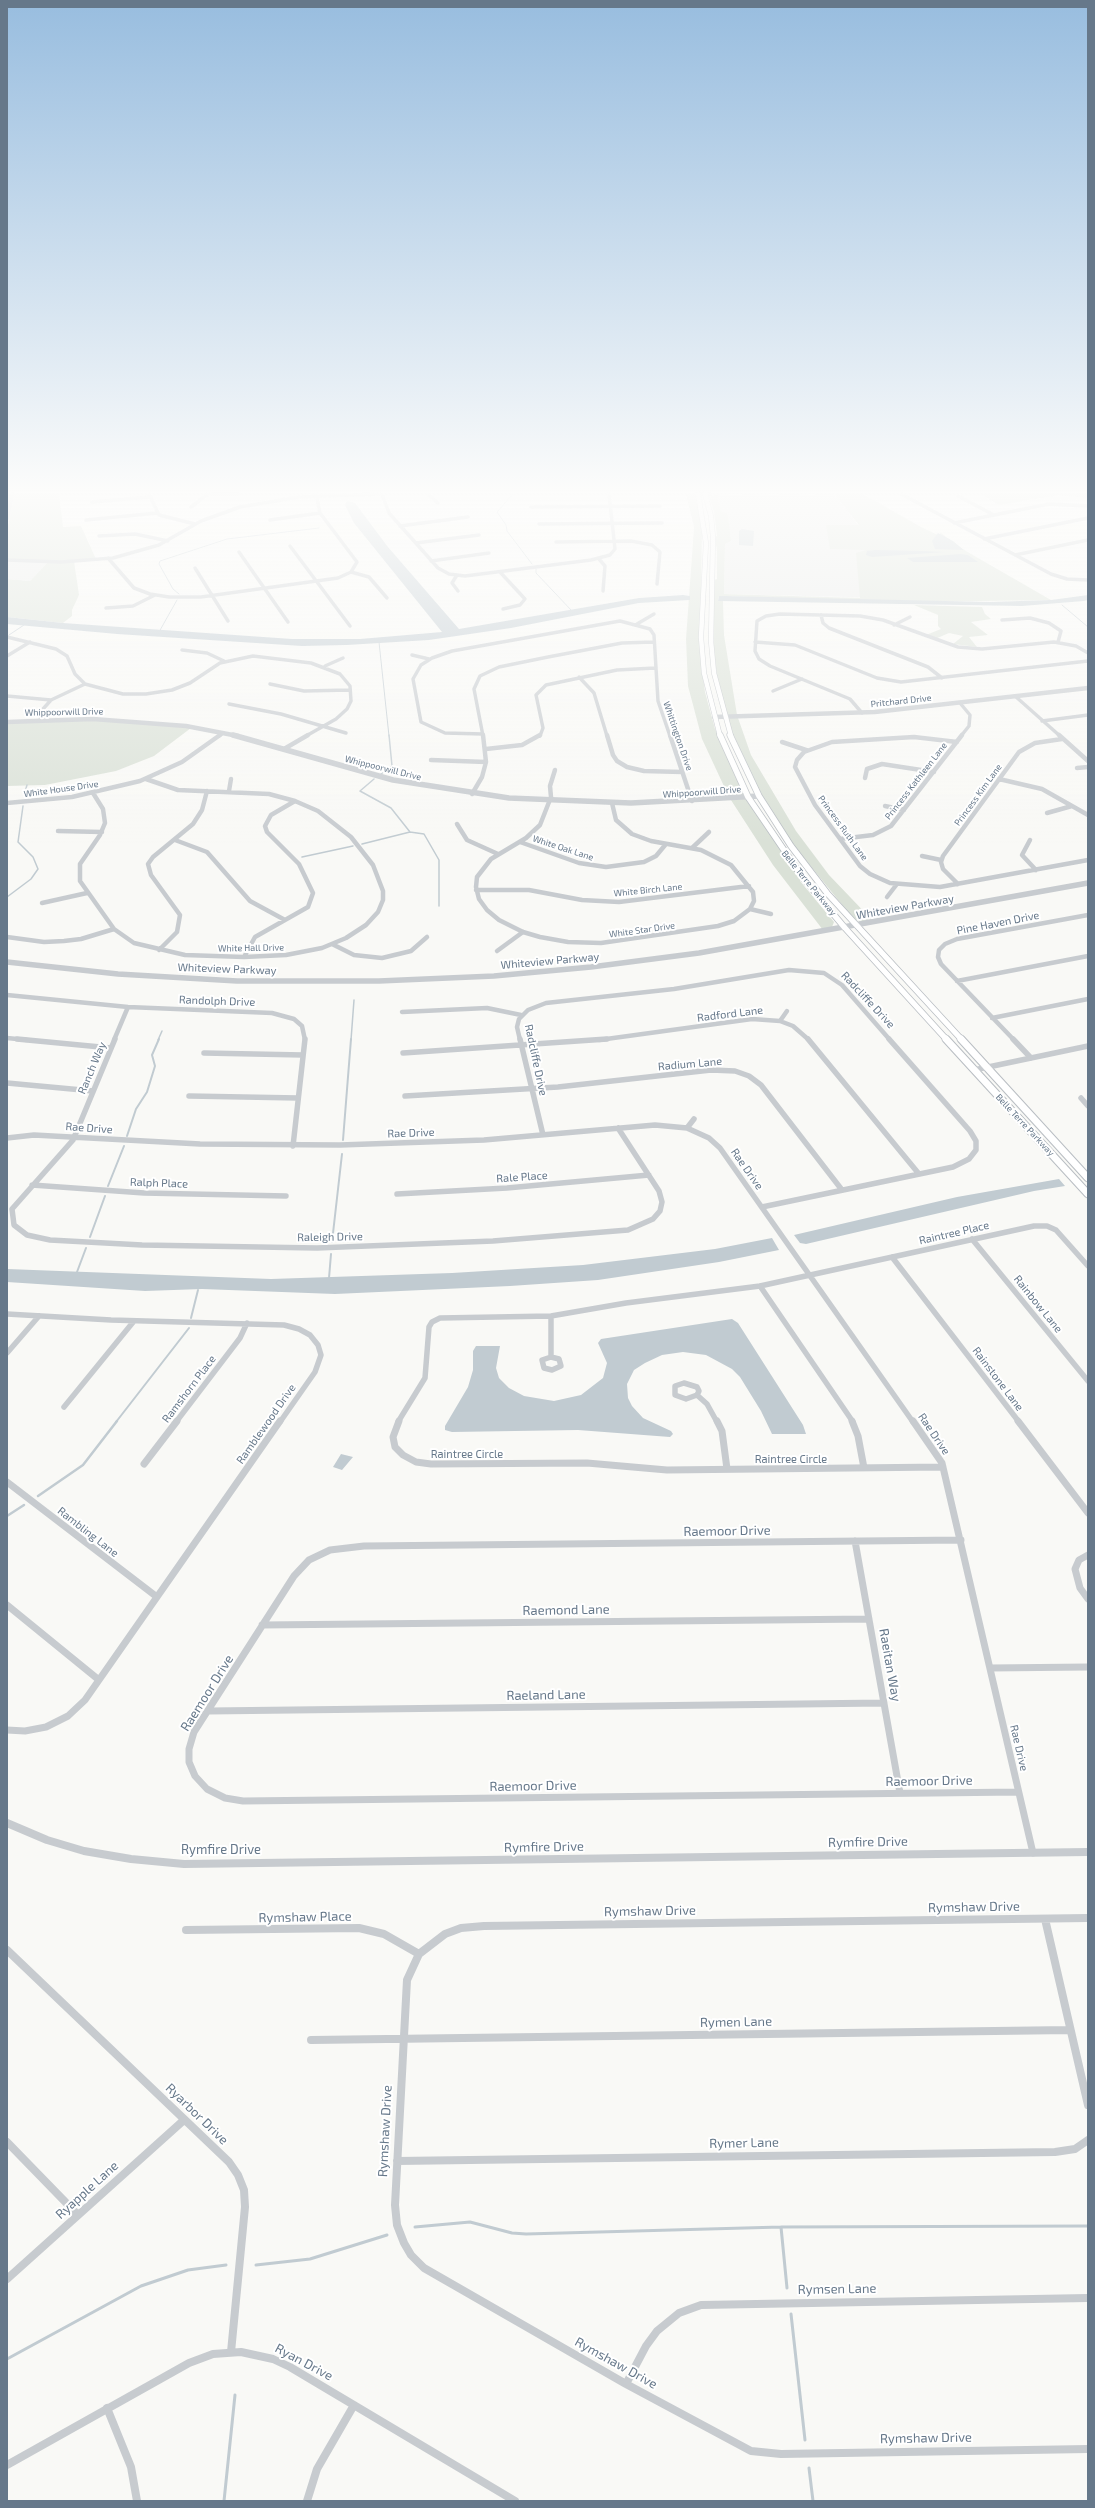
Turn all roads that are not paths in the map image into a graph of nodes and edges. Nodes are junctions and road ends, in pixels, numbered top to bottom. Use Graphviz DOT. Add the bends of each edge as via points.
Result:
graph roads {
  1 [pos="222,611"];
  2 [pos="280,611"];
  3 [pos="339,611"];
  4 [pos="704,611"];
  5 [pos="712,611"];
  6 [pos="654,614"];
  7 [pos="821,615"];
  8 [pos="910,617"];
  9 [pos="1002,620"];
  10 [pos="228,621"];
  11 [pos="288,622"];
  12 [pos="637,624"];
  13 [pos="894,624"];
  14 [pos="350,626"];
  15 [pos="7,638"];
  16 [pos="30,642"];
  17 [pos="654,642"];
  18 [pos="755,642"];
  19 [pos="1058,642"];
  20 [pos="182,650"];
  21 [pos="1088,653"];
  22 [pos="412,655"];
  23 [pos="7,656"];
  24 [pos="343,658"];
  25 [pos="429,659"];
  26 [pos="224,661"];
  27 [pos="1088,662"];
  28 [pos="325,666"];
  29 [pos="655,668"];
  30 [pos="579,677"];
  31 [pos="942,678"];
  32 [pos="802,680"];
  33 [pos="86,684"];
  34 [pos="270,684"];
  35 [pos="1088,688"];
  36 [pos="350,690"];
  37 [pos="773,691"];
  38 [pos="7,696"];
  39 [pos="1015,696"];
  40 [pos="52,700"];
  41 [pos="960,703"];
  42 [pos="229,704"];
  43 [pos="862,713"];
  44 [pos="1088,715"];
  45 [pos="714,717"];
  46 [pos="724,717"];
  47 [pos="40,720"];
  48 [pos="1042,721"];
  49 [pos="7,722"];
  50 [pos="325,726"];
  51 [pos="223,733"];
  52 [pos="346,733"];
  53 [pos="483,734"];
  54 [pos="1062,739"];
  55 [pos="782,742"];
  56 [pos="957,742"];
  57 [pos="284,749"];
  58 [pos="486,749"];
  59 [pos="806,750"];
  60 [pos="431,760"];
  61 [pos="1088,761"];
  62 [pos="486,762"];
  63 [pos="1088,766"];
  64 [pos="1077,768"];
  65 [pos="555,770"];
  66 [pos="682,772"];
  67 [pos="934,772"];
  68 [pos="865,778"];
  69 [pos="146,779"];
  70 [pos="231,779"];
  71 [pos="999,779"];
  72 [pos="207,791"];
  73 [pos="228,791"];
  74 [pos="93,793"];
  75 [pos="472,794"];
  76 [pos="759,796"];
  77 [pos="748,797"];
  78 [pos="295,801"];
  79 [pos="550,801"];
  80 [pos="692,801"];
  81 [pos="7,803"];
  82 [pos="612,803"];
  83 [pos="885,806"];
  84 [pos="1072,806"];
  85 [pos="904,810"];
  86 [pos="1047,813"];
  87 [pos="1088,815"];
  88 [pos="457,824"];
  89 [pos="58,831"];
  90 [pos="102,832"];
  91 [pos="709,832"];
  92 [pos="840,839"];
  93 [pos="175,840"];
  94 [pos="1030,840"];
  95 [pos="520,842"];
  96 [pos="666,844"];
  97 [pos="692,848"];
  98 [pos="498,854"];
  99 [pos="922,856"];
  100 [pos="941,860"];
  101 [pos="1088,860"];
  102 [pos="1036,870"];
  103 [pos="897,884"];
  104 [pos="958,884"];
  105 [pos="1088,884"];
  106 [pos="749,886"];
  107 [pos="476,890"];
  108 [pos="86,893"];
  109 [pos="887,897"];
  110 [pos="42,903"];
  111 [pos="750,909"];
  112 [pos="771,914"];
  113 [pos="1088,915"];
  114 [pos="285,920"];
  115 [pos="856,926"];
  116 [pos="846,928"];
  117 [pos="114,929"];
  118 [pos="523,932"];
  119 [pos="7,937"];
  120 [pos="427,937"];
  121 [pos="332,944"];
  122 [pos="159,950"];
  123 [pos="497,951"];
  124 [pos="1088,956"];
  125 [pos="244,957"];
  126 [pos="7,962"];
  127 [pos="957,981"];
  128 [pos="7,995"];
  129 [pos="1088,999"];
  130 [pos="128,1007"];
  131 [pos="787,1011"];
  132 [pos="402,1012"];
  133 [pos="522,1015"];
  134 [pos="992,1018"];
  135 [pos="780,1021"];
  136 [pos="7,1038"];
  137 [pos="1088,1046"];
  138 [pos="522,1047"];
  139 [pos="111,1048"];
  140 [pos="204,1053"];
  141 [pos="403,1053"];
  142 [pos="303,1055"];
  143 [pos="1031,1058"];
  144 [pos="745,1068"];
  145 [pos="986,1068"];
  146 [pos="974,1070"];
  147 [pos="740,1073"];
  148 [pos="7,1083"];
  149 [pos="532,1089"];
  150 [pos="93,1091"];
  151 [pos="189,1096"];
  152 [pos="405,1096"];
  153 [pos="298,1098"];
  154 [pos="1081,1098"];
  155 [pos="1088,1106"];
  156 [pos="694,1119"];
  157 [pos="618,1128"];
  158 [pos="687,1128"];
  159 [pos="543,1135"];
  160 [pos="7,1138"];
  161 [pos="74,1138"];
  162 [pos="293,1146"];
  163 [pos="919,1174"];
  164 [pos="648,1175"];
  165 [pos="1088,1178"];
  166 [pos="32,1185"];
  167 [pos="842,1190"];
  168 [pos="397,1194"];
  169 [pos="1088,1194"];
  170 [pos="286,1196"];
  171 [pos="762,1207"];
  172 [pos="972,1239"];
  173 [pos="892,1257"];
  174 [pos="1088,1266"];
  175 [pos="810,1275"];
  176 [pos="760,1286"];
  177 [pos="7,1314"];
  178 [pos="39,1316"];
  179 [pos="552,1316"];
  180 [pos="134,1321"];
  181 [pos="247,1324"];
  182 [pos="7,1353"];
  183 [pos="551,1357"];
  184 [pos="1088,1381"];
  185 [pos="697,1395"];
  186 [pos="64,1406"];
  187 [pos="144,1464"];
  188 [pos="943,1467"];
  189 [pos="864,1468"];
  190 [pos="727,1469"];
  191 [pos="7,1482"];
  192 [pos="1088,1513"];
  193 [pos="961,1540"];
  194 [pos="855,1541"];
  195 [pos="1088,1555"];
  196 [pos="157,1597"];
  197 [pos="1088,1599"];
  198 [pos="7,1605"];
  199 [pos="869,1619"];
  200 [pos="262,1625"];
  201 [pos="1088,1667"];
  202 [pos="990,1668"];
  203 [pos="99,1680"];
  204 [pos="884,1703"];
  205 [pos="209,1711"];
  206 [pos="7,1730"];
  207 [pos="1018,1792"];
  208 [pos="900,1793"];
  209 [pos="7,1824"];
  210 [pos="1088,1852"];
  211 [pos="1033,1853"];
  212 [pos="1088,1918"];
  213 [pos="1045,1919"];
  214 [pos="186,1930"];
  215 [pos="7,1950"];
  216 [pos="419,1954"];
  217 [pos="1070,2030"];
  218 [pos="402,2038"];
  219 [pos="311,2040"];
  220 [pos="1088,2105"];
  221 [pos="184,2120"];
  222 [pos="1088,2140"];
  223 [pos="7,2142"];
  224 [pos="397,2161"];
  225 [pos="78,2215"];
  226 [pos="7,2279"];
  227 [pos="1088,2298"];
  228 [pos="231,2352"];
  229 [pos="626,2384"];
  230 [pos="354,2405"];
  231 [pos="107,2408"];
  232 [pos="1088,2449"];
  233 [pos="7,2465"];
  234 [pos="137,2501"];
  235 [pos="307,2501"];
  236 [pos="515,2501"];
  1 -- 10 [label="street"];
  2 -- 11 [label="street"];
  3 -- 14 [label="street"];
  4 -- 45 [label="main road, Belle Terre Parkway" via="702,655"];
  5 -- 46 [label="main road, Belle Terre Parkway" via="711,653"];
  6 -- 12 [label="street"];
  7 -- 13 [label="street" via="866,616"];
  7 -- 18 [label="street" via="784,614 762,617 755,624"];
  7 -- 31 [label="street" via="823,623 829,628 928,667"];
  8 -- 13 [label="street"];
  9 -- 19 [label="street" via="1030,618 1050,623 1060,630"];
  12 -- 17 [label="street" via="652,631"];
  12 -- 25 [label="street" via="616,621 599,623 456,650"];
  13 -- 19 [label="street" via="942,643 968,648"];
  15 -- 16 [label="street"];
  16 -- 23 [label="street"];
  16 -- 33 [label="street" via="48,645 63,652 75,674"];
  17 -- 29 [label="street, Whittington Drive"];
  17 -- 53 [label="street" via="614,644 511,664 486,672 474,686"];
  18 -- 31 [label="street" via="798,646 884,680 905,682"];
  18 -- 32 [label="street" via="756,654 762,661"];
  19 -- 21 [label="street" via="1076,646"];
  20 -- 26 [label="street" via="207,653"];
  22 -- 25 [label="street"];
  24 -- 28 [label="street"];
  25 -- 53 [label="street" via="419,666 413,677 421,722 445,733"];
  26 -- 28 [label="street" via="267,656"];
  26 -- 33 [label="street" via="188,684 160,693 123,694"];
  27 -- 31 [label="street"];
  28 -- 36 [label="street" via="345,678"];
  29 -- 30 [label="street" via="622,669"];
  29 -- 66 [label="street, Whittington Drive" via="659,707"];
  30 -- 58 [label="street" via="551,683 537,692 543,729 537,739 515,747"];
  30 -- 66 [label="street" via="594,693 617,761 627,767 644,771"];
  32 -- 37 [label="street"];
  32 -- 43 [label="street" via="852,700"];
  33 -- 40 [label="street"];
  34 -- 36 [label="street" via="304,691"];
  35 -- 39 [label="street, Pritchard Drive"];
  36 -- 50 [label="street" via="349,707 340,717"];
  38 -- 40 [label="street"];
  39 -- 41 [label="street, Pritchard Drive"];
  39 -- 48 [label="street"];
  40 -- 47 [label="street" via="43,709"];
  41 -- 43 [label="street, Pritchard Drive"];
  41 -- 56 [label="street, Princess Kathleen Lane" via="968,712 971,721"];
  42 -- 50 [label="street"];
  43 -- 46 [label="street, Pritchard Drive"];
  44 -- 48 [label="street"];
  45 -- 46 [label="street, Pritchard Drive"];
  45 -- 77 [label="main road, Belle Terre Parkway" via="722,742"];
  46 -- 76 [label="main road, Belle Terre Parkway"];
  47 -- 49 [label="street, Whippoorwill Drive"];
  47 -- 51 [label="street, Whippoorwill Drive" via="136,721"];
  48 -- 54 [label="street"];
  50 -- 52 [label="street"];
  50 -- 57 [label="street"];
  51 -- 57 [label="street, Whippoorwill Drive"];
  51 -- 69 [label="street, White House Drive" via="186,760"];
  53 -- 58 [label="street"];
  54 -- 61 [label="street"];
  54 -- 71 [label="street, Princess Kim Lane" via="1041,742 1025,748"];
  55 -- 59 [label="street"];
  56 -- 59 [label="street" via="927,737 904,737 836,741"];
  56 -- 67 [label="street, Princess Kathleen Lane"];
  57 -- 75 [label="street, Whippoorwill Drive" via="381,777"];
  58 -- 62 [label="street"];
  59 -- 92 [label="street, Princess Ruth Lane" via="797,760 796,771"];
  60 -- 62 [label="street"];
  62 -- 75 [label="street" via="482,777"];
  63 -- 64 [label="street"];
  65 -- 79 [label="street" via="550,786"];
  66 -- 80 [label="street, Whittington Drive"];
  67 -- 68 [label="street" via="882,764 867,769"];
  67 -- 85 [label="street, Princess Kathleen Lane"];
  69 -- 72 [label="street, White Hall Drive" via="170,789"];
  69 -- 74 [label="street, White House Drive"];
  70 -- 73 [label="street"];
  71 -- 84 [label="street" via="1036,787"];
  71 -- 100 [label="street, Princess Kim Lane"];
  72 -- 73 [label="street, White Hall Drive"];
  72 -- 93 [label="street" via="198,816"];
  73 -- 78 [label="street, White Hall Drive" via="265,794"];
  74 -- 81 [label="street, White House Drive" via="54,800"];
  74 -- 90 [label="street, White Hall Drive" via="105,815"];
  75 -- 79 [label="street, Whippoorwill Drive"];
  76 -- 77 [label="street, Whippoorwill Drive"];
  76 -- 115 [label="main road, Belle Terre Parkway" via="802,862"];
  77 -- 80 [label="street, Whippoorwill Drive"];
  77 -- 116 [label="main road, Belle Terre Parkway" via="803,878"];
  78 -- 114 [label="street" via="270,816 265,826 267,832 304,870 313,893 308,907"];
  78 -- 121 [label="street, White Hall Drive" via="322,813 351,837 368,857 382,886 382,904 372,919 354,934"];
  79 -- 82 [label="street, Whippoorwill Drive"];
  79 -- 95 [label="street" via="540,825"];
  80 -- 82 [label="street, Whippoorwill Drive"];
  82 -- 96 [label="street" via="614,818 624,828 640,837"];
  83 -- 85 [label="street"];
  84 -- 86 [label="street"];
  84 -- 87 [label="street"];
  85 -- 92 [label="street, Princess Kathleen Lane" via="891,826 882,832"];
  88 -- 98 [label="street" via="467,840"];
  89 -- 90 [label="street"];
  90 -- 108 [label="street, White Hall Drive" via="79,866 80,881"];
  91 -- 97 [label="street"];
  92 -- 103 [label="street, Princess Ruth Lane" via="865,870 878,878"];
  93 -- 114 [label="street" via="208,852 250,901"];
  93 -- 122 [label="street" via="152,857 148,865 151,875 180,915 177,932"];
  94 -- 102 [label="street" via="1022,855"];
  95 -- 96 [label="street, White Oak Lane" via="579,863 606,867 644,862 656,856"];
  95 -- 98 [label="street"];
  96 -- 97 [label="street"];
  97 -- 106 [label="street" via="727,862"];
  98 -- 107 [label="street" via="480,872"];
  99 -- 100 [label="street"];
  100 -- 104 [label="street" via="944,870"];
  101 -- 102 [label="street, Princess Ruth Lane"];
  102 -- 104 [label="street, Princess Ruth Lane"];
  103 -- 104 [label="street, Princess Ruth Lane" via="929,888"];
  103 -- 109 [label="street"];
  105 -- 115 [label="street, Whiteview Parkway"];
  106 -- 107 [label="street, White Birch Lane" via="619,902 582,900 529,890"];
  106 -- 111 [label="street" via="754,897"];
  107 -- 118 [label="street, White Star Drive" via="490,914"];
  108 -- 110 [label="street"];
  108 -- 117 [label="street, White Hall Drive"];
  111 -- 112 [label="street"];
  111 -- 118 [label="street, White Star Drive" via="734,921 718,926 612,943 568,942"];
  113 -- 127 [label="street, Pine Haven Drive" via="948,943 939,950 938,959"];
  114 -- 125 [label="street" via="255,937"];
  115 -- 116 [label="street, Whiteview Parkway"];
  115 -- 145 [label="main road, Belle Terre Parkway"];
  116 -- 126 [label="street, Whiteview Parkway" via="632,963 512,975 412,980 216,980 118,974"];
  116 -- 146 [label="main road, Belle Terre Parkway"];
  117 -- 119 [label="street" via="64,941"];
  117 -- 122 [label="street, White Hall Drive" via="134,943"];
  118 -- 123 [label="street"];
  120 -- 121 [label="street" via="411,951 382,958 354,955"];
  121 -- 125 [label="street, White Hall Drive" via="292,955"];
  122 -- 125 [label="street, White Hall Drive" via="185,955"];
  124 -- 127 [label="street"];
  127 -- 134 [label="street, Pine Haven Drive"];
  128 -- 130 [label="street, Randolph Drive"];
  129 -- 134 [label="street"];
  130 -- 139 [label="street, Ranch Way"];
  130 -- 142 [label="street, Randolph Drive" via="282,1015 298,1021 304,1028"];
  131 -- 135 [label="street"];
  132 -- 133 [label="street" via="487,1008"];
  133 -- 138 [label="street, Radcliffe Drive" via="517,1025"];
  133 -- 163 [label="street, Radcliffe Drive" via="546,1003 663,990 789,970 808,970 824,974 842,985 976,1139 975,1153 967,1161"];
  134 -- 143 [label="street, Pine Haven Drive"];
  135 -- 138 [label="street, Radford Lane" via="752,1019 632,1036"];
  135 -- 163 [label="street, Radford Lane" via="805,1035"];
  136 -- 139 [label="street"];
  137 -- 143 [label="street"];
  138 -- 141 [label="street, Radford Lane"];
  138 -- 149 [label="street, Radcliffe Drive"];
  139 -- 150 [label="street, Ranch Way"];
  140 -- 142 [label="street"];
  142 -- 153 [label="street, Randolph Drive"];
  143 -- 145 [label="street"];
  144 -- 147 [label="street"];
  145 -- 146 [label="street"];
  145 -- 165 [label="main road, Belle Terre Parkway"];
  146 -- 169 [label="main road, Belle Terre Parkway"];
  147 -- 149 [label="street, Radium Lane" via="711,1070"];
  147 -- 167 [label="street, Radium Lane" via="761,1085"];
  148 -- 150 [label="street"];
  149 -- 152 [label="street, Radium Lane"];
  149 -- 159 [label="street, Radcliffe Drive"];
  150 -- 161 [label="street, Ranch Way"];
  151 -- 153 [label="street"];
  153 -- 162 [label="street, Randolph Drive"];
  154 -- 155 [label="street"];
  156 -- 158 [label="street"];
  157 -- 158 [label="street, Rae Drive" via="655,1125"];
  157 -- 159 [label="street, Rae Drive"];
  157 -- 164 [label="street, Raleigh Drive"];
  158 -- 171 [label="street, Rae Drive" via="718,1145"];
  159 -- 162 [label="street, Rae Drive" via="392,1144"];
  160 -- 161 [label="street, Rae Drive" via="34,1135"];
  161 -- 162 [label="street, Rae Drive"];
  161 -- 166 [label="street, Raleigh Drive"];
  163 -- 167 [label="street, Radcliffe Drive"];
  164 -- 166 [label="street, Raleigh Drive" via="660,1194 662,1205 653,1219 633,1229 493,1241 317,1248 178,1246 38,1239 21,1232 14,1225 12,1218 15,1204"];
  164 -- 168 [label="street, Rale Place" via="514,1188"];
  166 -- 170 [label="street, Ralph Place" via="144,1193"];
  167 -- 171 [label="street, Radcliffe Drive"];
  171 -- 175 [label="street, Rae Drive"];
  172 -- 173 [label="street, Raintree Place"];
  172 -- 174 [label="street, Raintree Place" via="1046,1226 1059,1233"];
  172 -- 184 [label="street, Rainbow Lane"];
  173 -- 175 [label="street, Raintree Place"];
  173 -- 192 [label="street, Rainstone Lane"];
  175 -- 176 [label="street, Raintree Circle"];
  175 -- 188 [label="street, Rae Drive" via="937,1454"];
  176 -- 179 [label="street, Raintree Circle"];
  176 -- 189 [label="street" via="853,1423"];
  177 -- 178 [label="street, Ramblewood Drive"];
  178 -- 180 [label="street, Ramblewood Drive"];
  178 -- 182 [label="street"];
  179 -- 183 [label="street"];
  179 -- 190 [label="street, Raintree Circle" via="456,1316 432,1322 428,1330 425,1378 394,1431 393,1442 398,1450 411,1460 431,1464 578,1463 651,1470"];
  180 -- 181 [label="street, Ramblewood Drive"];
  180 -- 186 [label="street"];
  181 -- 187 [label="street, Ramshorn Place" via="240,1338"];
  181 -- 196 [label="street, Ramblewood Drive" via="279,1324 302,1330 316,1341 320,1362"];
  185 -- 190 [label="street" via="707,1404 722,1431"];
  188 -- 189 [label="street, Raintree Circle"];
  188 -- 193 [label="street, Rae Drive"];
  189 -- 190 [label="street, Raintree Circle"];
  191 -- 196 [label="street, Rambling Lane"];
  193 -- 194 [label="street, Raemoor Drive"];
  193 -- 202 [label="street, Rae Drive"];
  194 -- 199 [label="street, Raeitan Way"];
  194 -- 200 [label="street, Raemoor Drive" via="342,1547 318,1555 301,1567"];
  195 -- 197 [label="street" via="1079,1560 1075,1567 1080,1588"];
  196 -- 203 [label="street, Ramblewood Drive"];
  198 -- 203 [label="street"];
  199 -- 200 [label="street, Raemond Lane"];
  199 -- 204 [label="street, Raeitan Way"];
  200 -- 205 [label="street, Raemoor Drive"];
  201 -- 202 [label="street"];
  202 -- 207 [label="street, Rae Drive"];
  203 -- 206 [label="street, Ramblewood Drive" via="81,1704 62,1719 37,1729"];
  204 -- 205 [label="street, Raeland Lane"];
  204 -- 208 [label="street, Raeitan Way"];
  205 -- 208 [label="street, Raemoor Drive" via="191,1741 188,1753 190,1766 207,1789 236,1800"];
  207 -- 208 [label="street, Raemoor Drive"];
  207 -- 211 [label="street, Rae Drive"];
  209 -- 211 [label="street, Rymfire Drive" via="84,1851 184,1864"];
  210 -- 211 [label="street, Rymfire Drive"];
  212 -- 213 [label="street, Rymshaw Drive"];
  213 -- 216 [label="street, Rymshaw Drive" via="475,1926 445,1934"];
  213 -- 217 [label="street"];
  214 -- 216 [label="street, Rymshaw Place" via="359,1928 384,1934"];
  215 -- 221 [label="street, Ryarbor Drive"];
  216 -- 218 [label="street, Rymshaw Drive" via="407,1980"];
  217 -- 218 [label="street, Rymen Lane"];
  217 -- 220 [label="street"];
  218 -- 219 [label="street, Rymen Lane"];
  218 -- 224 [label="street, Rymshaw Drive"];
  221 -- 225 [label="street, Ryapple Lane"];
  221 -- 228 [label="street, Ryarbor Drive" via="229,2162 244,2190 245,2207"];
  222 -- 224 [label="street, Rymer Lane" via="1075,2149 1055,2152"];
  223 -- 225 [label="street"];
  224 -- 229 [label="street, Rymshaw Drive" via="397,2225 407,2250 419,2265"];
  225 -- 226 [label="street, Ryapple Lane"];
  227 -- 229 [label="street, Rymsen Lane" via="701,2305 679,2313 657,2331"];
  228 -- 230 [label="street, Ryan Drive" via="252,2353 278,2360"];
  228 -- 231 [label="street, Ryan Drive" via="197,2359"];
  229 -- 232 [label="street, Rymshaw Drive" via="731,2442 764,2454"];
  230 -- 235 [label="street" via="317,2469"];
  230 -- 236 [label="street, Ryan Drive"];
  231 -- 233 [label="street, Ryan Drive"];
  231 -- 234 [label="street" via="131,2467"];
}
